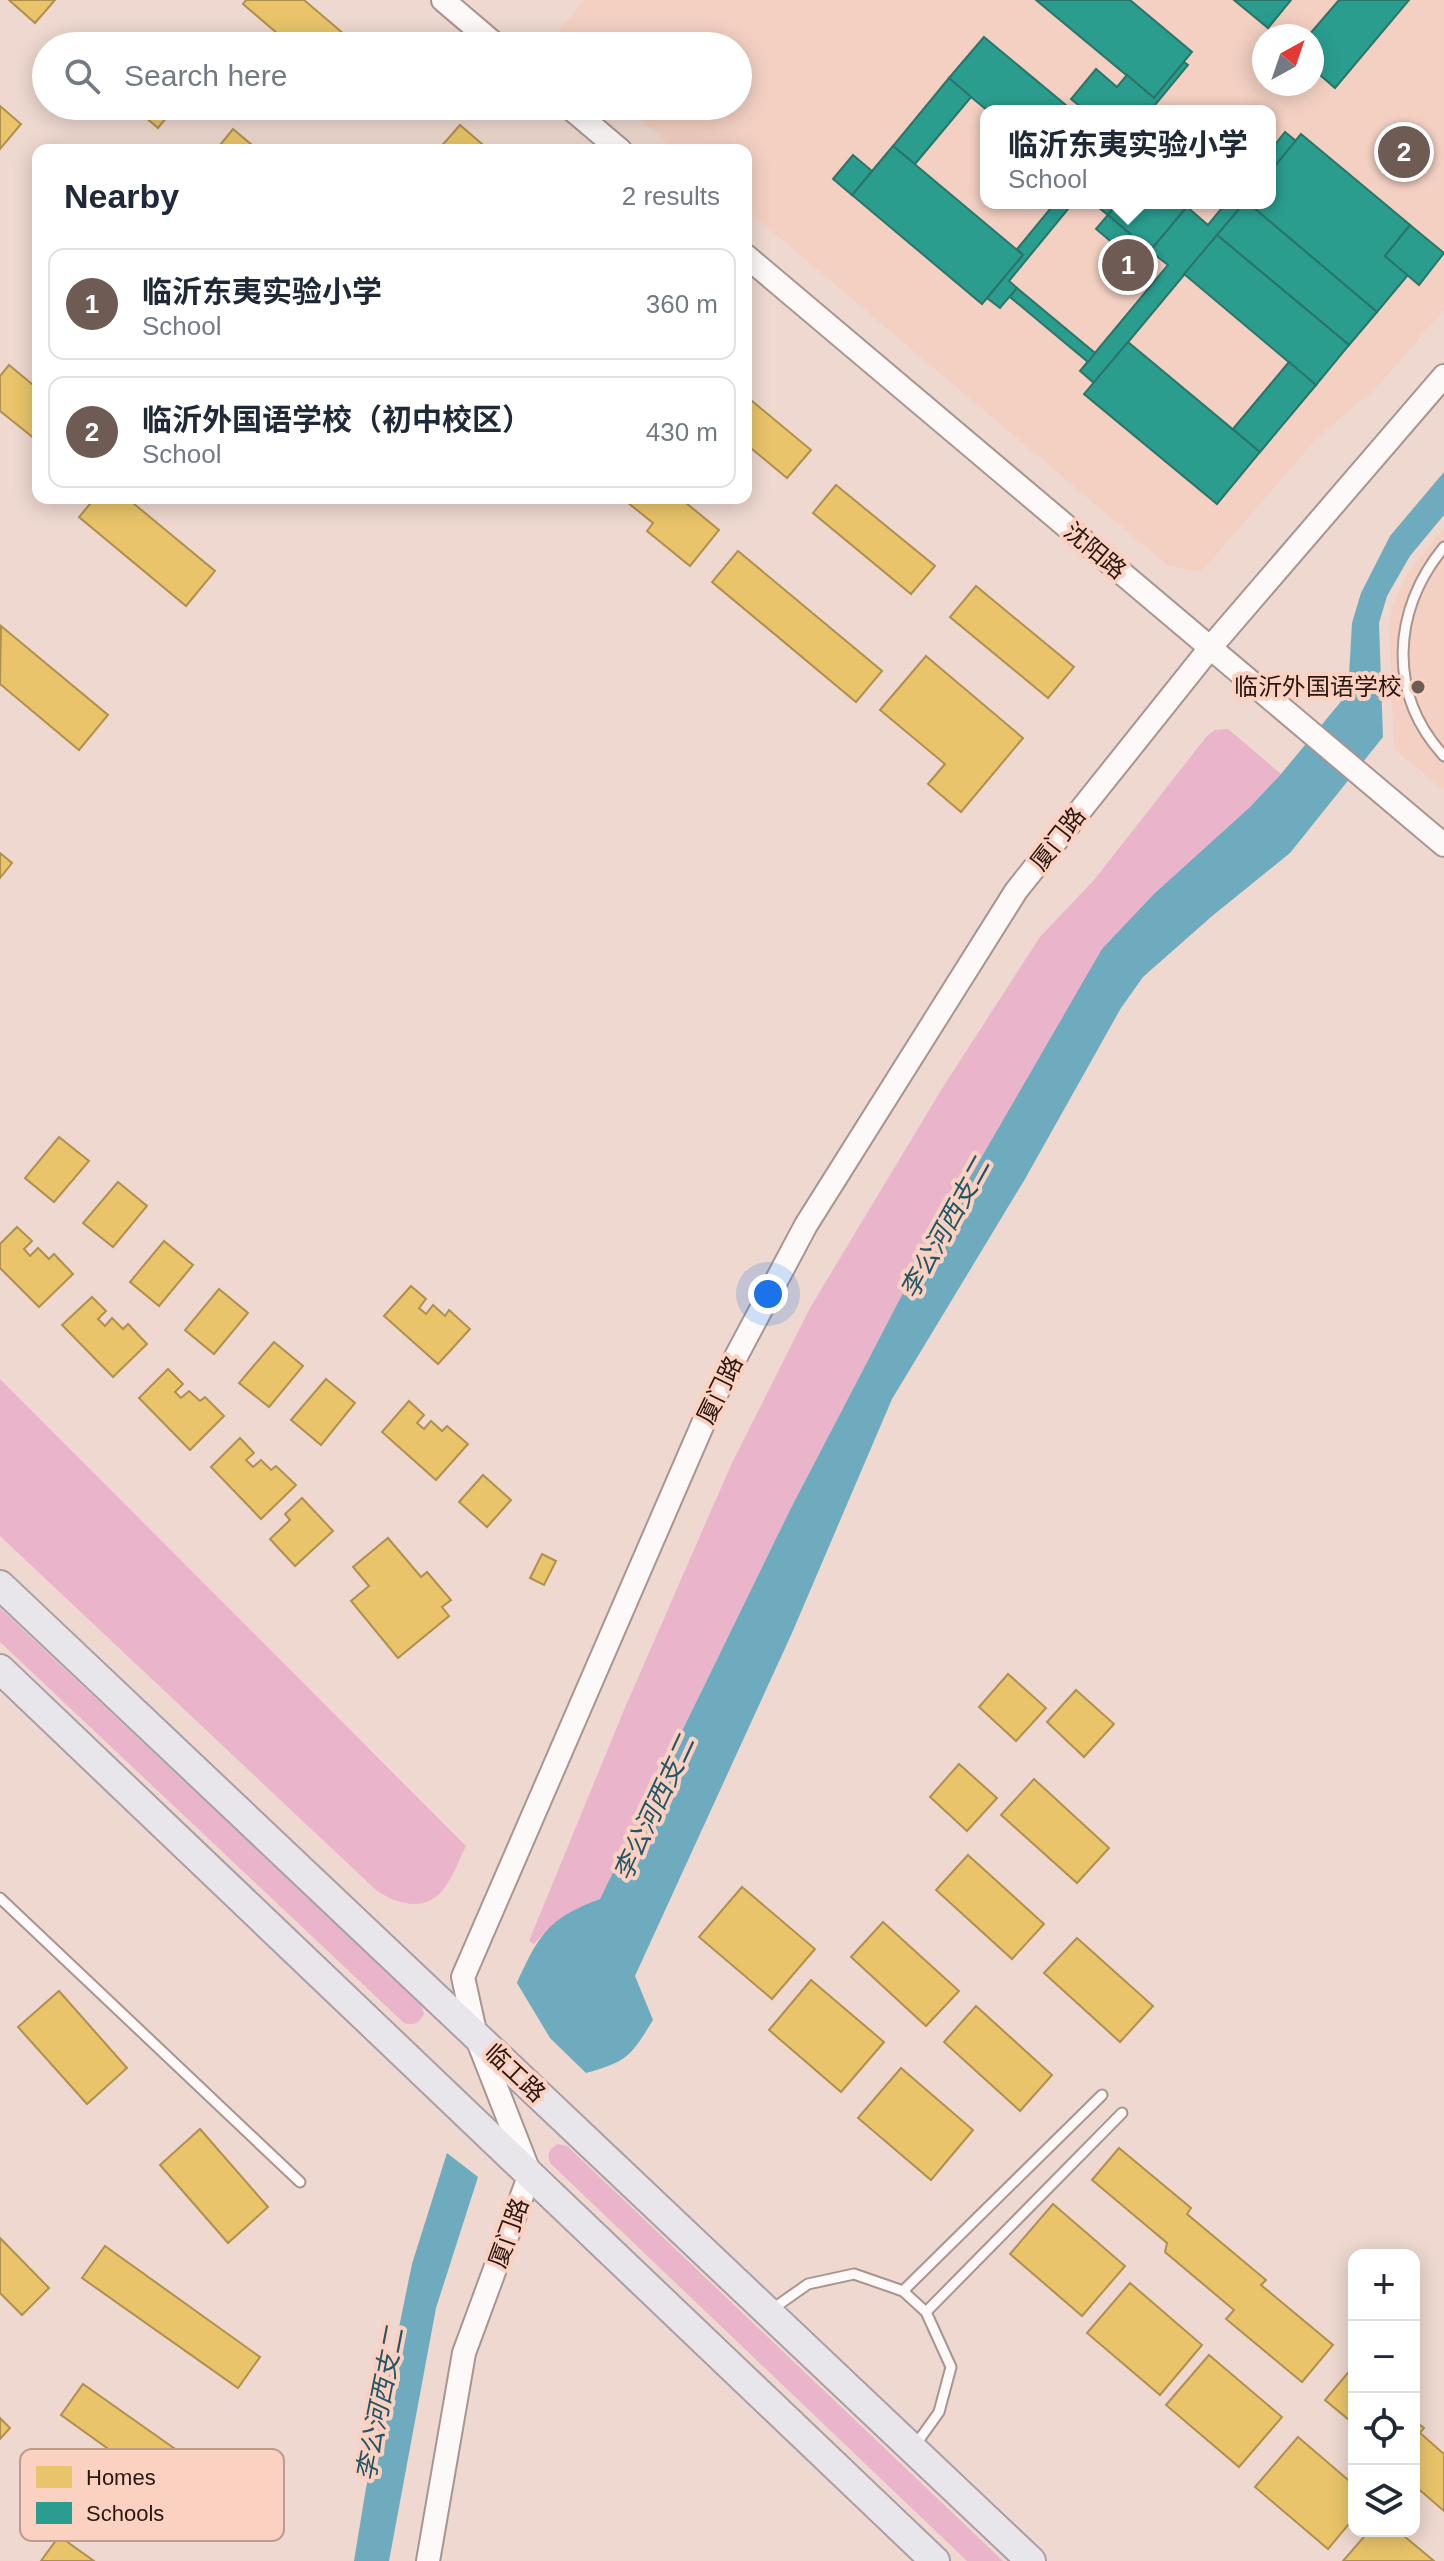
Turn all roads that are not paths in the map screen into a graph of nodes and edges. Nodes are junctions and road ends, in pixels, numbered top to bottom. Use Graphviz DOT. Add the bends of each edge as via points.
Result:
graph roads {
  1 [pos="443,0"];
  2 [pos="481,32"];
  3 [pos="585,120"];
  4 [pos="613,144"];
  5 [pos="752,261"];
  6 [pos="1444,376"];
  7 [pos="1444,547"];
  8 [pos="1210,648"];
  9 [pos="1444,756"];
  10 [pos="1444,845"];
  11 [pos="0,1585"];
  12 [pos="0,1669"];
  13 [pos="0,1898"];
  14 [pos="476,2036"];
  15 [pos="1102,2095"];
  16 [pos="1122,2113"];
  17 [pos="530,2174"];
  18 [pos="300,2182"];
  19 [pos="903,2291"];
  20 [pos="768,2312"];
  21 [pos="926,2312"];
  22 [pos="912,2449"];
  23 [pos="428,2561"];
  24 [pos="935,2561"];
  25 [pos="1031,2561"];
  1 -- 2 [label="street"];
  3 -- 4 [label="street"];
  5 -- 8 [label="street, 沈阳路"];
  6 -- 8 [label="street, 厦门路"];
  7 -- 9 [label="lane" via="1418,584 1403,640 1410,704"];
  8 -- 10 [label="street, 沈阳路"];
  8 -- 14 [label="street, 厦门路" via="1016,891 806,1225 715,1396 463,1977"];
  11 -- 14 [label="main road, 临工路"];
  12 -- 17 [label="main road"];
  13 -- 18 [label="lane"];
  14 -- 17 [label="street, 厦门路"];
  14 -- 20 [label="main road, 临工路"];
  15 -- 19 [label="lane"];
  16 -- 21 [label="lane"];
  17 -- 23 [label="street, 厦门路" via="464,2353"];
  17 -- 24 [label="main road"];
  19 -- 20 [label="lane" via="854,2274 808,2284"];
  19 -- 21 [label="lane"];
  20 -- 22 [label="main road, 临工路"];
  21 -- 22 [label="lane" via="951,2367 939,2412"];
  22 -- 25 [label="main road, 临工路"];
}
